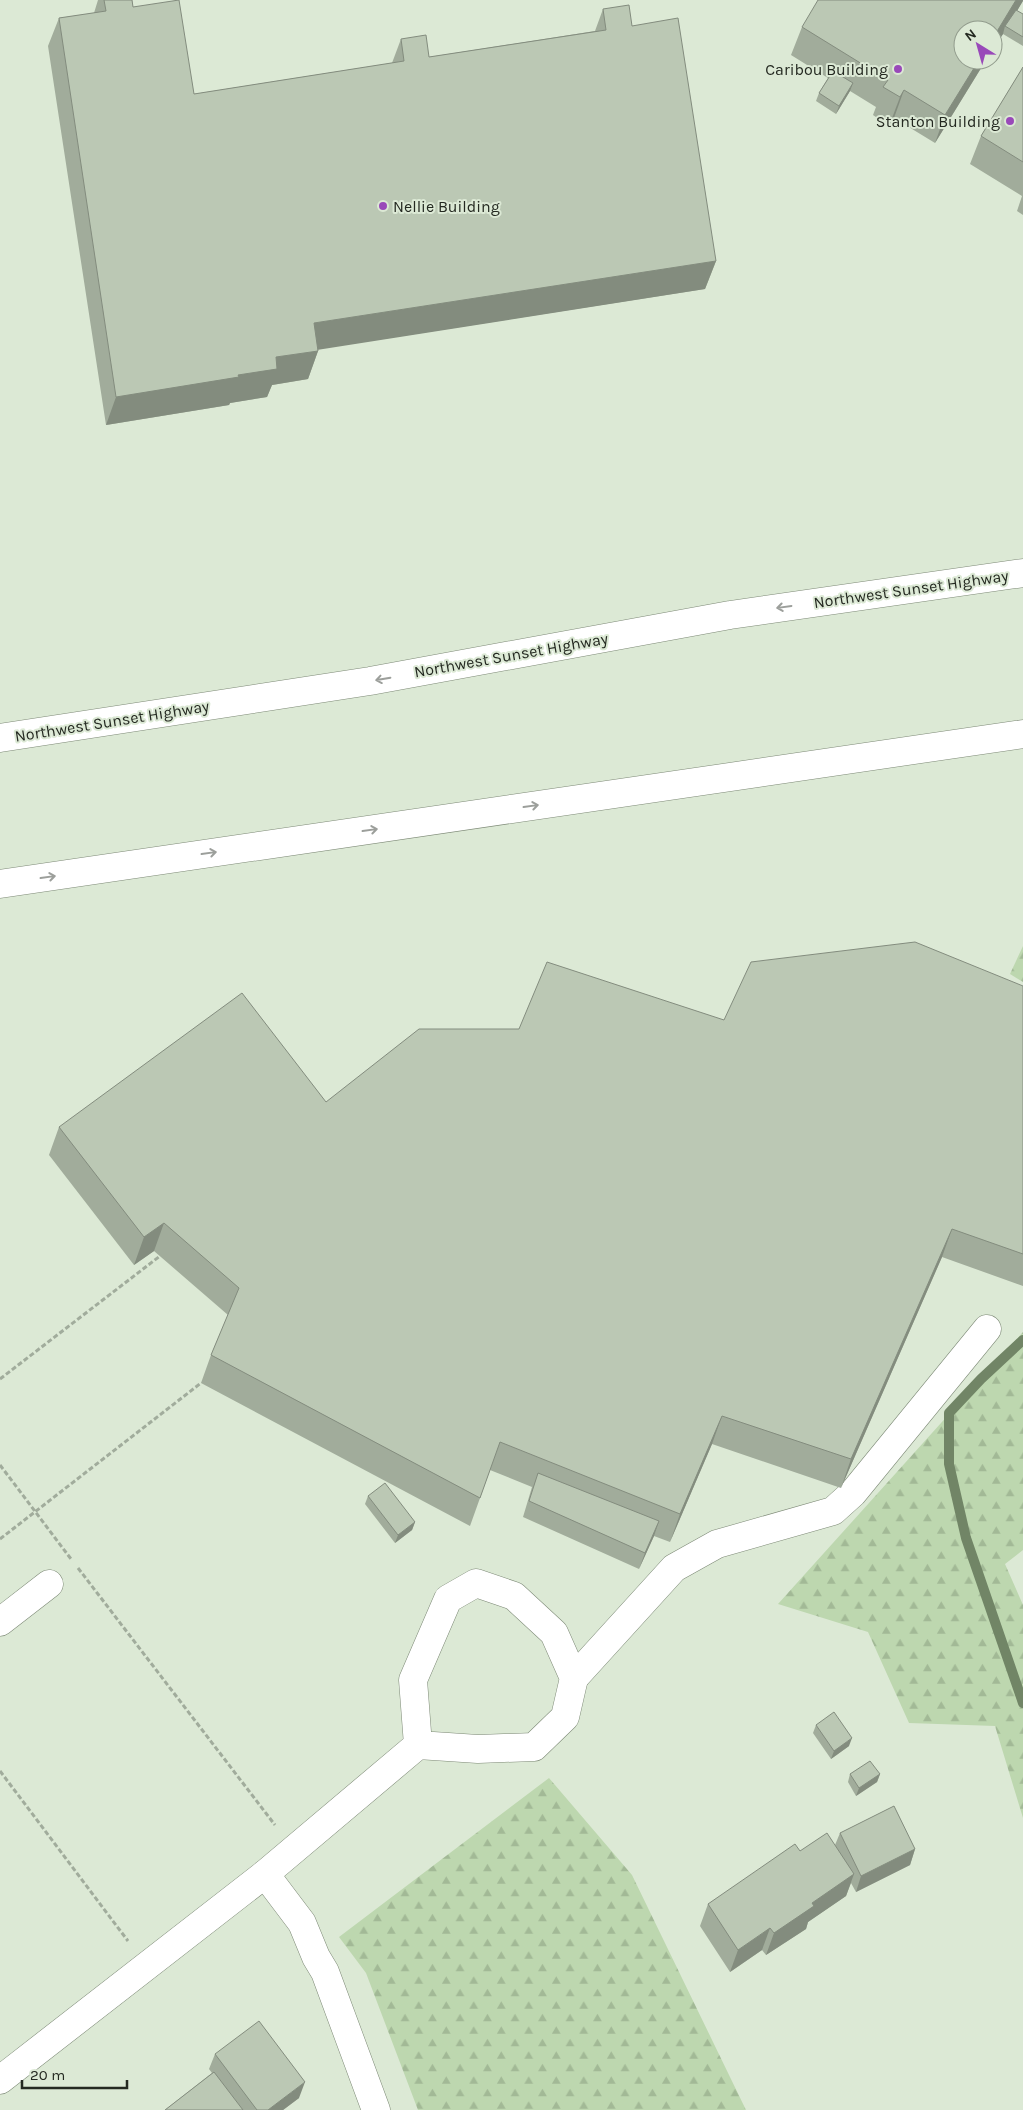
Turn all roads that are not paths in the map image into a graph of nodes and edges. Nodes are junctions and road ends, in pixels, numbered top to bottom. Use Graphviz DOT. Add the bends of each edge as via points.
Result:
graph roads {
  1 [pos="1023,573"];
  2 [pos="1023,734"];
  3 [pos="0,738"];
  4 [pos="0,884"];
  5 [pos="987,1329"];
  6 [pos="49,1584"];
  7 [pos="0,1622"];
  8 [pos="574,1678"];
  9 [pos="418,1745"];
  10 [pos="265,1874"];
  11 [pos="0,2080"];
  12 [pos="376,2110"];
  1 -- 3 [label="main road, Northwest Sunset Highway, one-way" via="730,615 370,681"];
  4 -- 2 [label="main road, one-way"];
  5 -- 8 [label="main road" via="854,1494 833,1511 717,1544 674,1568"];
  6 -- 7 [label="main road"];
  8 -- 9 [label="main road" via="565,1717 534,1748"];
  8 -- 9 [label="main road" via="554,1633 514,1596 476,1583 448,1599 413,1680"];
  9 -- 10 [label="main road"];
  10 -- 11 [label="main road"];
  10 -- 12 [label="main road" via="302,1923 325,1972"];
}
